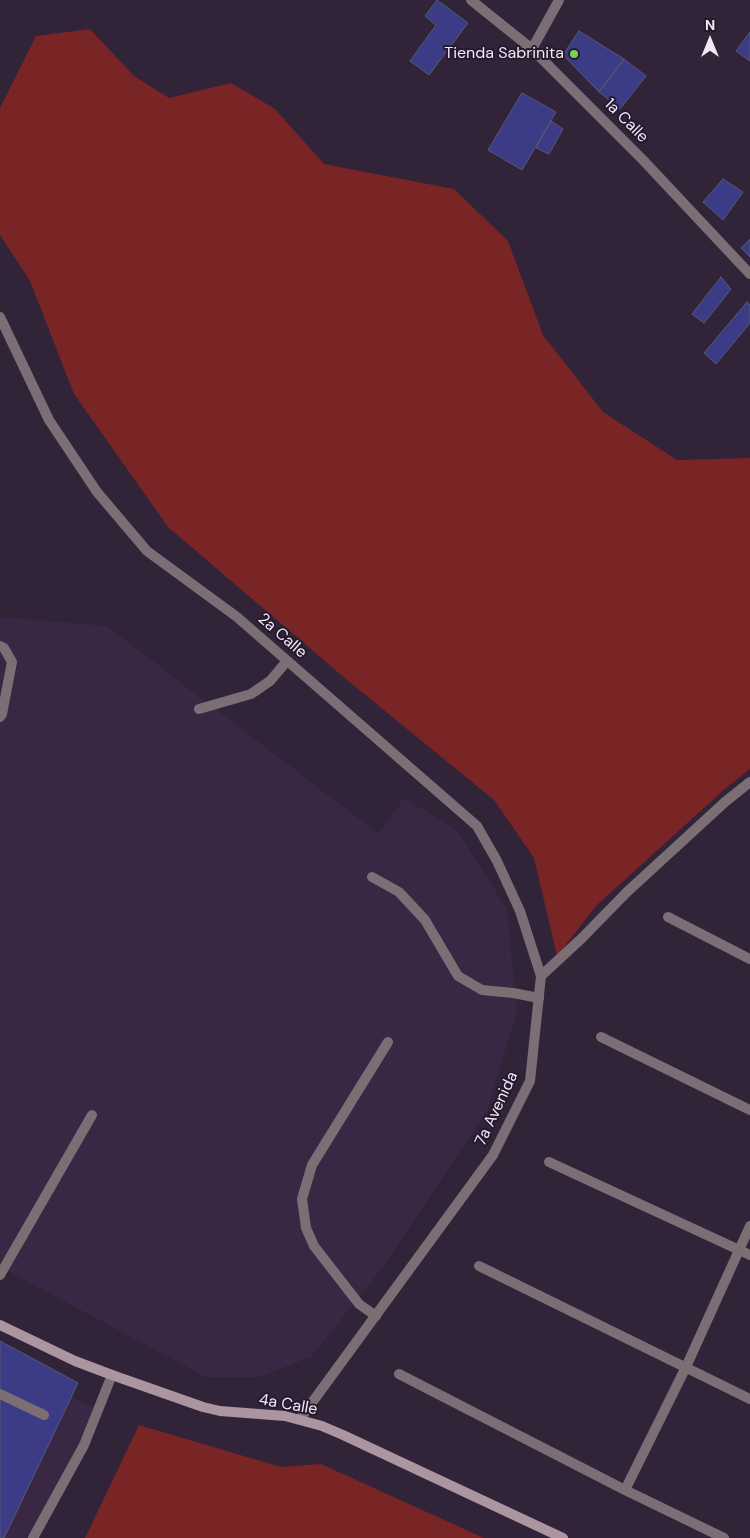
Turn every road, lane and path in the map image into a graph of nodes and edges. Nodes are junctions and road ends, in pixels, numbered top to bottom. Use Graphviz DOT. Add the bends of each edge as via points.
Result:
graph roads {
  1 [pos="471,0"];
  2 [pos="559,0"];
  3 [pos="532,49"];
  4 [pos="750,274"];
  5 [pos="0,317"];
  6 [pos="0,646"];
  7 [pos="287,661"];
  8 [pos="199,709"];
  9 [pos="0,717"];
  10 [pos="750,782"];
  11 [pos="372,877"];
  12 [pos="668,917"];
  13 [pos="750,959"];
  14 [pos="541,976"];
  15 [pos="538,998"];
  16 [pos="601,1037"];
  17 [pos="388,1042"];
  18 [pos="750,1110"];
  19 [pos="92,1115"];
  20 [pos="549,1162"];
  21 [pos="750,1226"];
  22 [pos="738,1249"];
  23 [pos="750,1255"];
  24 [pos="479,1266"];
  25 [pos="0,1275"];
  26 [pos="376,1316"];
  27 [pos="0,1325"];
  28 [pos="686,1367"];
  29 [pos="399,1374"];
  30 [pos="112,1376"];
  31 [pos="0,1394"];
  32 [pos="750,1399"];
  33 [pos="44,1415"];
  34 [pos="300,1419"];
  35 [pos="625,1490"];
  36 [pos="33,1538"];
  37 [pos="563,1538"];
  38 [pos="724,1538"];
  1 -- 3 [label="street, 1a Calle"];
  2 -- 3 [label="street"];
  3 -- 4 [label="street, 1a Calle"];
  5 -- 7 [label="street, 2a Calle" via="49,420 103,500 147,551 237,617"];
  6 -- 9 [label="street" via="12,662"];
  7 -- 8 [label="street" via="270,681 250,694"];
  7 -- 14 [label="street, 2a Calle" via="477,826 520,911"];
  10 -- 14 [label="street" via="627,892"];
  11 -- 15 [label="street" via="399,892 425,920 458,976 482,990"];
  12 -- 13 [label="street"];
  14 -- 15 [label="street, 7a Avenida"];
  15 -- 26 [label="street, 7a Avenida" via="530,1081 493,1155"];
  16 -- 18 [label="street"];
  17 -- 26 [label="street" via="312,1165 302,1199 306,1228 314,1246 359,1304"];
  19 -- 25 [label="street"];
  20 -- 22 [label="street"];
  21 -- 22 [label="street"];
  22 -- 23 [label="street"];
  22 -- 28 [label="street"];
  24 -- 28 [label="street"];
  26 -- 34 [label="street, 7a Avenida"];
  27 -- 30 [label="main road, 4a Calle"];
  28 -- 32 [label="street"];
  28 -- 35 [label="street"];
  29 -- 35 [label="street"];
  30 -- 34 [label="main road, 4a Calle" via="220,1411"];
  30 -- 36 [label="street" via="84,1445"];
  31 -- 33 [label="street"];
  34 -- 37 [label="main road, 4a Calle" via="343,1435"];
  35 -- 38 [label="street"];
}
